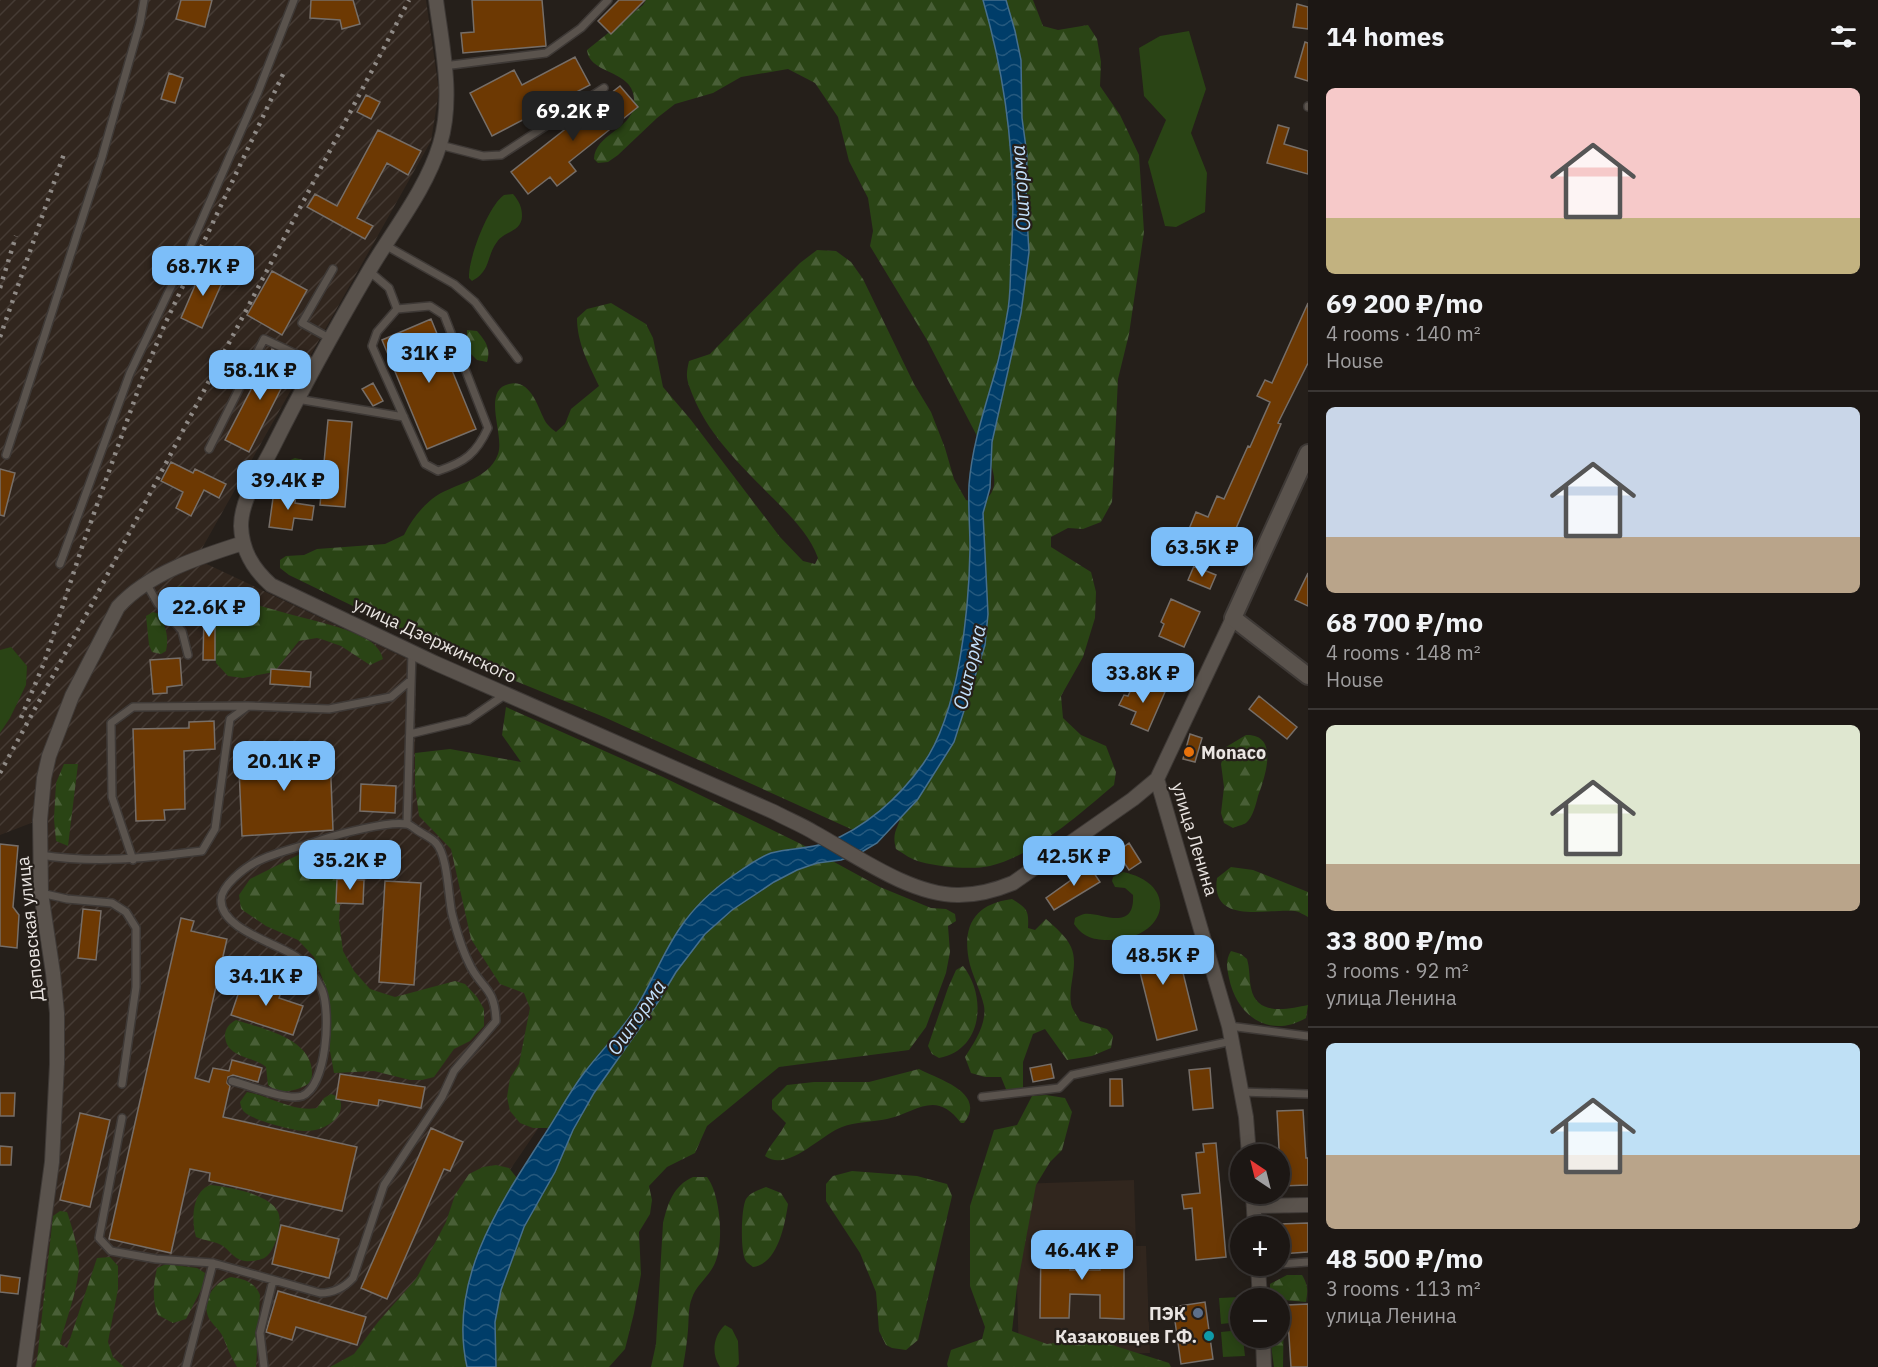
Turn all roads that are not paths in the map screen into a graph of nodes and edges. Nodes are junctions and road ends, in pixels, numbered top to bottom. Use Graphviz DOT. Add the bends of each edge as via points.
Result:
graph roads {
  1 [pos="144,0"];
  2 [pos="294,0"];
  3 [pos="435,0"];
  4 [pos="608,0"];
  5 [pos="444,66"];
  6 [pos="604,88"];
  7 [pos="440,145"];
  8 [pos="385,245"];
  9 [pos="333,269"];
  10 [pos="369,271"];
  11 [pos="397,309"];
  12 [pos="331,339"];
  13 [pos="518,359"];
  14 [pos="317,364"];
  15 [pos="297,399"];
  16 [pos="404,417"];
  17 [pos="209,449"];
  18 [pos="1308,453"];
  19 [pos="6,455"];
  20 [pos="243,543"];
  21 [pos="60,564"];
  22 [pos="146,583"];
  23 [pos="1233,618"];
  24 [pos="412,651"];
  25 [pos="188,654"];
  26 [pos="1308,676"];
  27 [pos="411,680"];
  28 [pos="506,694"];
  29 [pos="248,706"];
  30 [pos="410,734"];
  31 [pos="1157,779"];
  32 [pos="407,824"];
  33 [pos="40,855"];
  34 [pos="134,860"];
  35 [pos="41,893"];
  36 [pos="1229,1026"];
  37 [pos="1308,1036"];
  38 [pos="1232,1041"];
  39 [pos="232,1081"];
  40 [pos="122,1084"];
  41 [pos="1241,1092"];
  42 [pos="1308,1093"];
  43 [pos="982,1097"];
  44 [pos="122,1118"];
  45 [pos="1249,1144"];
  46 [pos="1290,1203"];
  47 [pos="1308,1205"];
  48 [pos="1308,1262"];
  49 [pos="213,1263"];
  50 [pos="1290,1263"];
  51 [pos="273,1280"];
  52 [pos="1263,1348"];
  53 [pos="24,1367"];
  54 [pos="186,1367"];
  55 [pos="264,1367"];
  56 [pos="1264,1367"];
  1 -- 19 [label="lane" via="102,157"];
  2 -- 21 [label="lane" via="190,247 130,373"];
  3 -- 5 [label="street, улица Дзержинского"];
  4 -- 5 [label="lane" via="546,53"];
  5 -- 7 [label="street, улица Дзержинского" via="446,109"];
  6 -- 7 [label="lane" via="501,155 483,156"];
  7 -- 8 [label="street, улица Дзержинского" via="426,178"];
  8 -- 10 [label="street, улица Дзержинского"];
  8 -- 13 [label="lane" via="454,284 475,302"];
  9 -- 12 [label="lane" via="302,323"];
  10 -- 11 [label="lane" via="389,288"];
  10 -- 12 [label="street, улица Дзержинского"];
  11 -- 16 [label="lane" via="377,332 372,346"];
  11 -- 16 [label="lane" via="430,306 444,315 488,428 480,446 459,464 438,471 425,464"];
  12 -- 14 [label="street, улица Дзержинского"];
  14 -- 15 [label="street, улица Дзержинского"];
  14 -- 17 [label="lane" via="264,339"];
  15 -- 16 [label="lane"];
  15 -- 20 [label="street, улица Дзержинского" via="243,510"];
  18 -- 23 [label="street, улица Ленина"];
  20 -- 22 [label="street, Деповская улица"];
  20 -- 24 [label="street, улица Дзержинского" via="250,561 272,585"];
  22 -- 25 [label="lane" via="182,631"];
  22 -- 33 [label="street, Деповская улица" via="118,608 61,722 44,778"];
  23 -- 26 [label="street"];
  23 -- 31 [label="street, улица Ленина"];
  24 -- 27 [label="lane"];
  24 -- 28 [label="street, улица Дзержинского"];
  27 -- 29 [label="lane" via="391,697 329,709"];
  27 -- 30 [label="lane"];
  28 -- 30 [label="lane" via="468,720"];
  28 -- 31 [label="street, улица Дзержинского" via="774,812 888,875 957,896 1013,883"];
  29 -- 34 [label="lane" via="230,719 215,829 202,851"];
  29 -- 34 [label="lane" via="133,707 111,723 111,797"];
  30 -- 32 [label="lane"];
  31 -- 36 [label="street, улица Ленина"];
  32 -- 39 [label="lane" via="319,840 256,862 228,884 221,901 229,918 242,930 299,958 311,972 323,991 327,1032 318,1078 303,1095 291,1098"];
  32 -- 51 [label="lane" via="437,844 468,963 490,991 496,1021 454,1071 442,1097 384,1185 353,1278 328,1293"];
  33 -- 34 [label="lane" via="70,860"];
  33 -- 35 [label="street, Деповская улица"];
  35 -- 40 [label="lane" via="112,903 126,912 136,928 136,987"];
  35 -- 53 [label="street, Деповская улица" via="57,1012 57,1064 52,1162"];
  36 -- 37 [label="lane"];
  36 -- 38 [label="street, улица Ленина"];
  38 -- 41 [label="street, улица Ленина"];
  38 -- 43 [label="lane" via="1072,1075 1059,1088"];
  41 -- 42 [label="lane"];
  41 -- 45 [label="street, улица Ленина"];
  44 -- 49 [label="lane" via="99,1238 111,1251"];
  46 -- 47 [label="street"];
  48 -- 50 [label="lane"];
  49 -- 51 [label="lane"];
  49 -- 54 [label="lane"];
  51 -- 55 [label="lane" via="260,1333"];
  52 -- 56 [label="street"];
}
